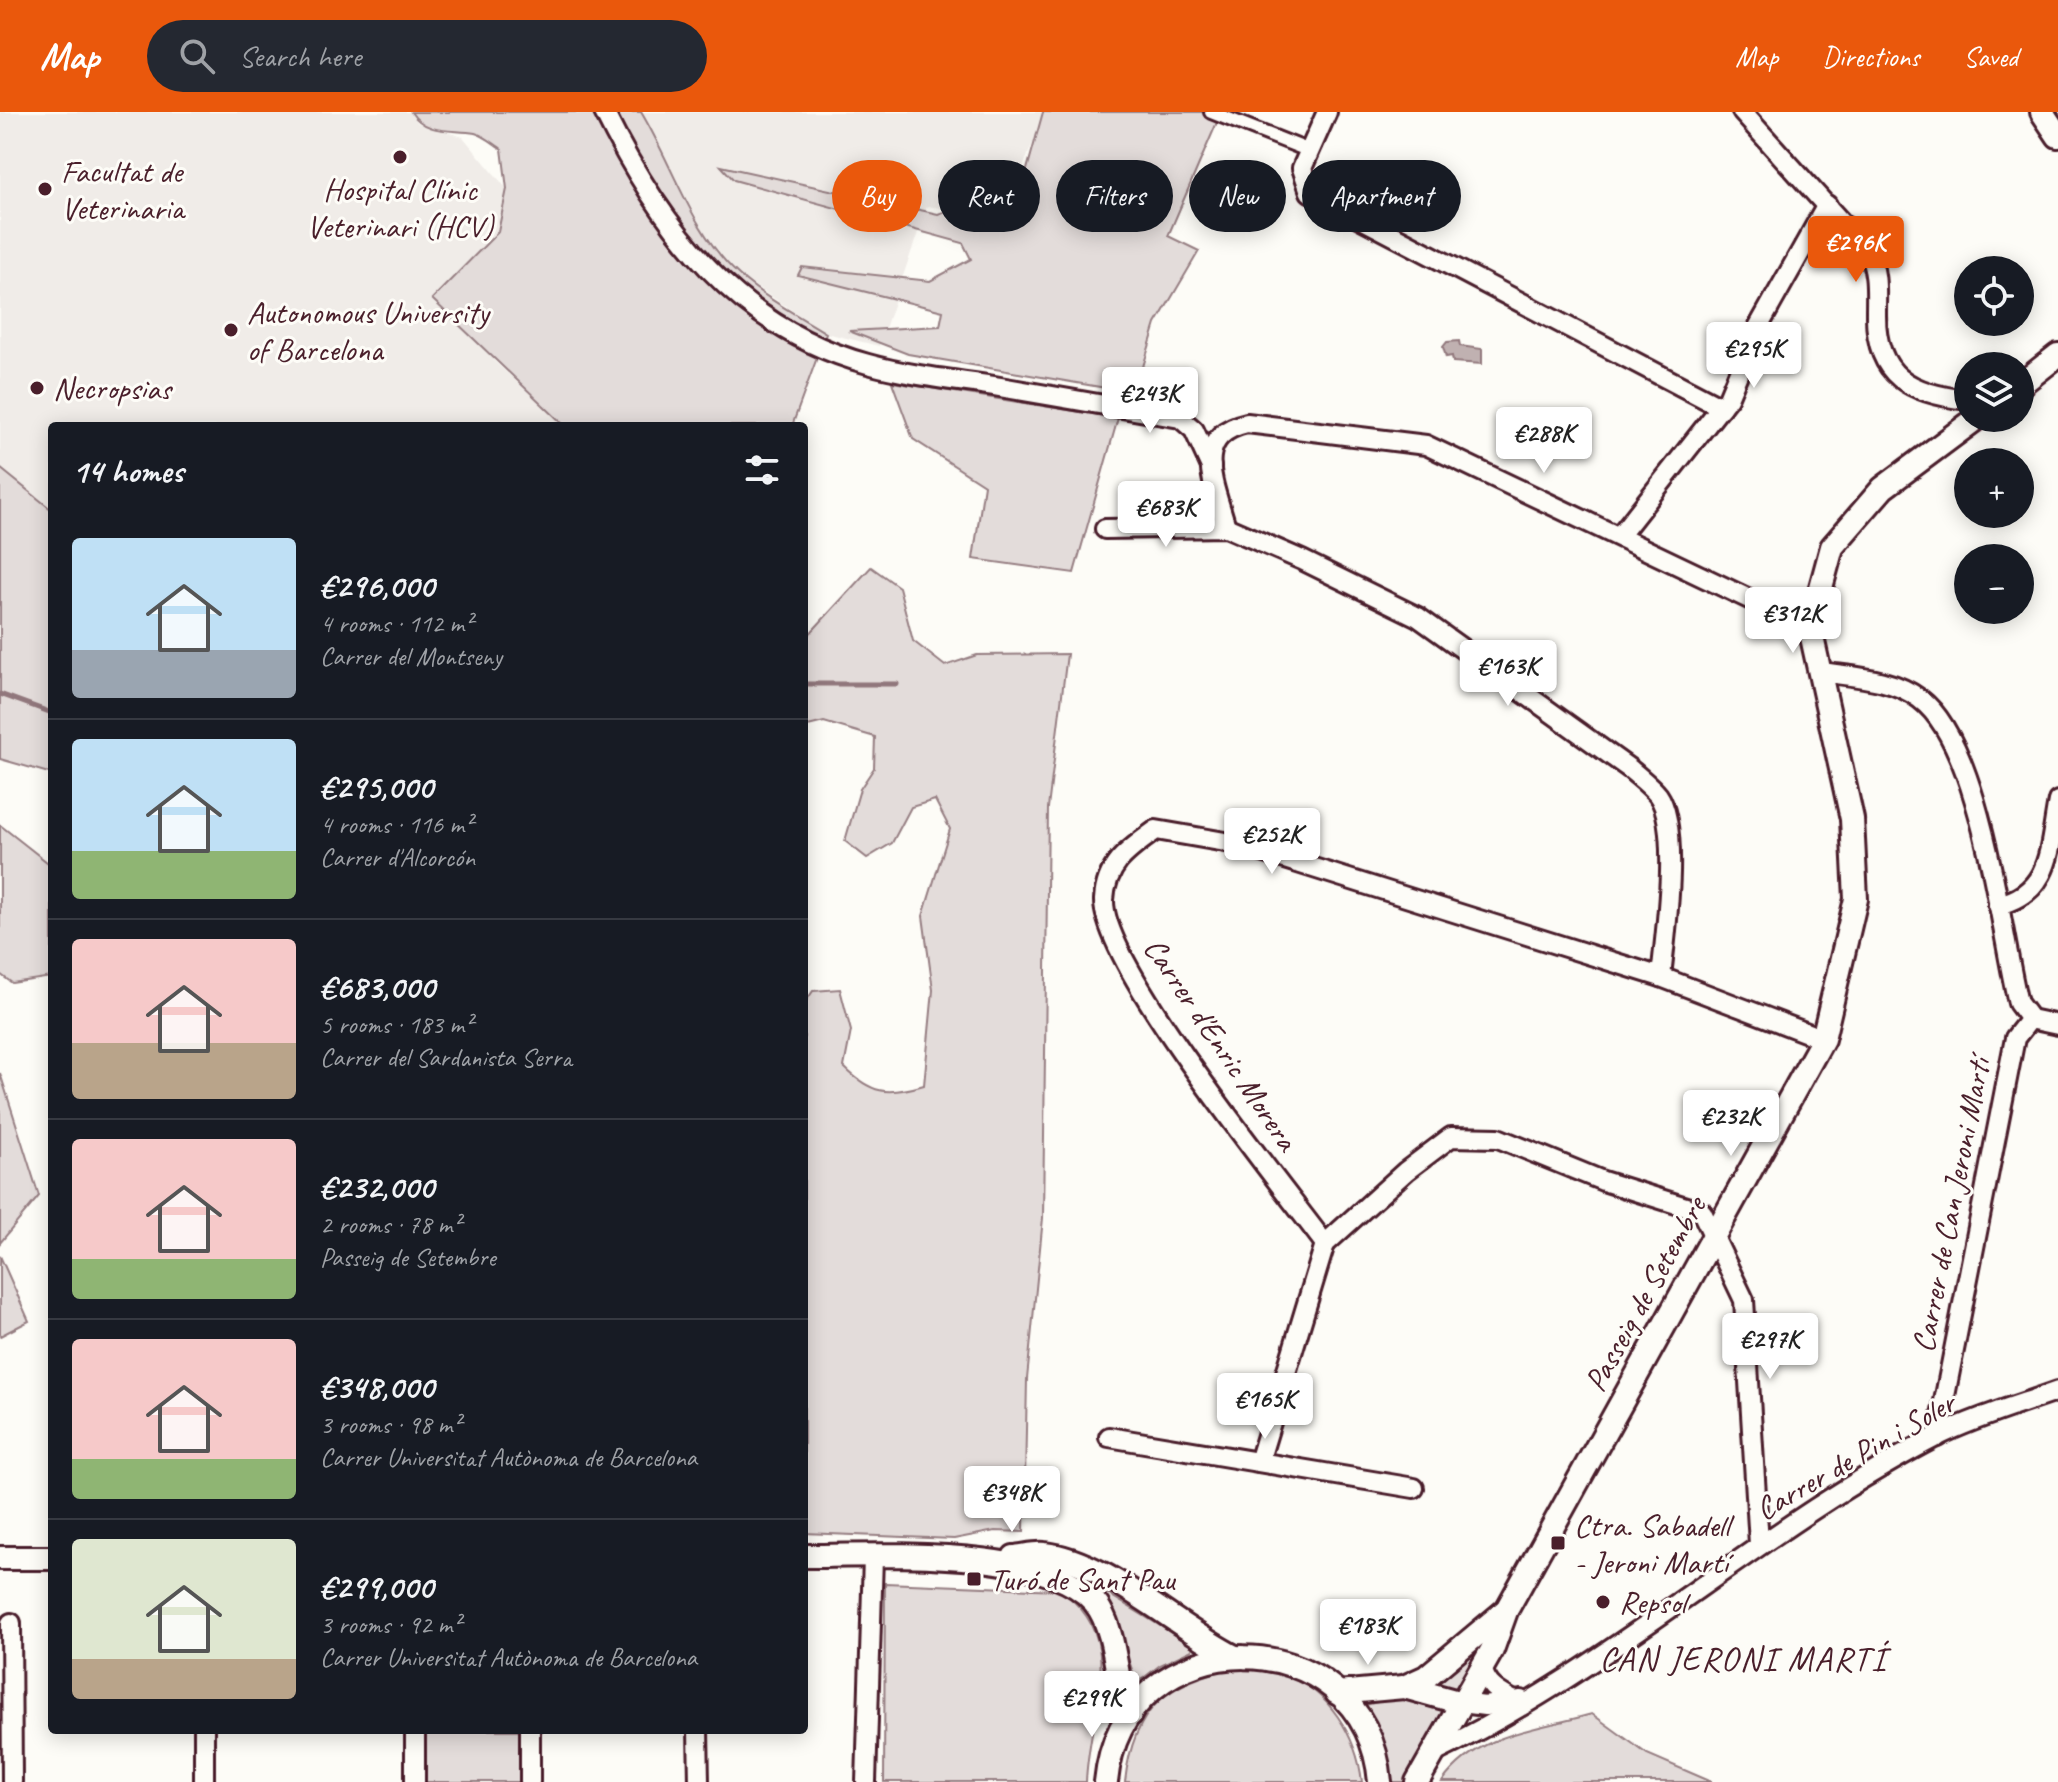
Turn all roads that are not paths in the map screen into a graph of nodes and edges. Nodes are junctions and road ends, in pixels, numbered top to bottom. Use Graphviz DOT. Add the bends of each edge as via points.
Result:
graph roads {
  1 [pos="604,112"];
  2 [pos="1211,112"];
  3 [pos="1327,112"];
  4 [pos="1742,112"];
  5 [pos="2042,112"];
  6 [pos="2058,136"];
  7 [pos="1310,151"];
  8 [pos="1827,205"];
  9 [pos="2058,355"];
  10 [pos="2034,374"];
  11 [pos="1954,398"];
  12 [pos="1721,407"];
  13 [pos="1958,432"];
  14 [pos="1211,467"];
  15 [pos="1226,527"];
  16 [pos="1105,529"];
  17 [pos="1620,535"];
  18 [pos="1810,628"];
  19 [pos="1821,672"];
  20 [pos="2058,801"];
  21 [pos="1998,905"];
  22 [pos="1661,977"];
  23 [pos="2030,1019"];
  24 [pos="2058,1025"];
  25 [pos="1823,1039"];
  26 [pos="1715,1234"];
  27 [pos="1325,1244"];
  28 [pos="2058,1391"];
  29 [pos="1109,1437"];
  30 [pos="1937,1437"];
  31 [pos="1259,1462"];
  32 [pos="1414,1488"];
  33 [pos="1759,1544"];
  34 [pos="808,1556"];
  35 [pos="873,1557"];
  36 [pos="0,1558"];
  37 [pos="48,1558"];
  38 [pos="984,1560"];
  39 [pos="1506,1611"];
  40 [pos="11,1623"];
  41 [pos="1233,1656"];
  42 [pos="1482,1667"];
  43 [pos="1404,1687"];
  44 [pos="1337,1693"];
  45 [pos="1523,1700"];
  46 [pos="1462,1703"];
  47 [pos="1130,1715"];
  48 [pos="204,1734"];
  49 [pos="415,1734"];
  50 [pos="530,1734"];
  51 [pos="698,1734"];
  52 [pos="1434,1753"];
  53 [pos="12,1782"];
  54 [pos="204,1782"];
  55 [pos="415,1782"];
  56 [pos="530,1782"];
  57 [pos="699,1782"];
  58 [pos="866,1782"];
  59 [pos="1106,1782"];
  60 [pos="1380,1782"];
  61 [pos="1417,1782"];
  1 -- 14 [label="street" via="675,232 710,274 770,322 867,364 1180,418 1188,423"];
  2 -- 7 [label="street"];
  3 -- 7 [label="street"];
  4 -- 8 [label="street"];
  5 -- 6 [label="street"];
  7 -- 12 [label="street" via="1302,168 1310,192"];
  8 -- 11 [label="street" via="1876,269 1878,341 1895,375 1910,387"];
  8 -- 12 [label="street" via="1756,331"];
  9 -- 10 [label="street"];
  12 -- 17 [label="street"];
  13 -- 18 [label="street" via="1883,488 1832,547"];
  14 -- 15 [label="street"];
  14 -- 17 [label="street" via="1219,436 1247,423 1426,445"];
  15 -- 16 [label="street"];
  15 -- 22 [label="street" via="1418,617 1630,769 1660,797 1672,881"];
  17 -- 18 [label="street"];
  18 -- 19 [label="street, Passeig de Setembre"];
  19 -- 21 [label="street" via="1895,685 1921,699 1943,723 1970,789"];
  19 -- 25 [label="street, Passeig de Setembre" via="1852,819 1856,899"];
  20 -- 21 [label="street" via="2036,884 2020,900"];
  21 -- 23 [label="street" via="2018,1003"];
  22 -- 25 [label="street, Carrer d'Enric Morera"];
  22 -- 27 [label="street, Carrer d'Enric Morera" via="1237,844 1156,830 1117,859 1104,901 1147,1001"];
  23 -- 24 [label="street"];
  23 -- 30 [label="street, Carrer de Can Jeroni Martí" via="2015,1038"];
  25 -- 26 [label="street, Passeig de Setembre"];
  26 -- 27 [label="street" via="1702,1212 1603,1181 1498,1138 1451,1137"];
  26 -- 33 [label="street" via="1744,1300"];
  26 -- 39 [label="street, Passeig de Setembre"];
  27 -- 31 [label="street"];
  28 -- 30 [label="street, Carrer de Pin i Soler"];
  29 -- 31 [label="street"];
  30 -- 33 [label="street, Carrer de Pin i Soler"];
  31 -- 32 [label="street"];
  33 -- 45 [label="street, Carrer de Pin i Soler" via="1668,1610"];
  34 -- 35 [label="street"];
  35 -- 38 [label="street"];
  35 -- 58 [label="street"];
  36 -- 37 [label="street"];
  38 -- 41 [label="street" via="1043,1554 1081,1563"];
  38 -- 47 [label="street" via="1042,1570 1083,1590 1099,1608 1108,1630"];
  39 -- 42 [label="street, Passeig de Setembre"];
  39 -- 43 [label="street, Passeig de Setembre" via="1426,1677"];
  40 -- 53 [label="street"];
  41 -- 44 [label="street" via="1295,1665"];
  41 -- 47 [label="street" via="1178,1672 1151,1690"];
  42 -- 45 [label="street" via="1494,1690"];
  42 -- 46 [label="street, Passeig de Setembre"];
  43 -- 44 [label="street, Passeig de Setembre"];
  43 -- 46 [label="street"];
  44 -- 60 [label="street" via="1367,1734"];
  45 -- 46 [label="street, Carrer de Pin i Soler" via="1485,1706"];
  45 -- 52 [label="street, Carrer de Pin i Soler"];
  46 -- 52 [label="street, Passeig de Setembre"];
  47 -- 59 [label="street" via="1113,1747"];
  48 -- 54 [label="street"];
  49 -- 55 [label="street"];
  50 -- 56 [label="street"];
  51 -- 57 [label="street"];
  52 -- 61 [label="street, Passeig de Setembre"];
}
